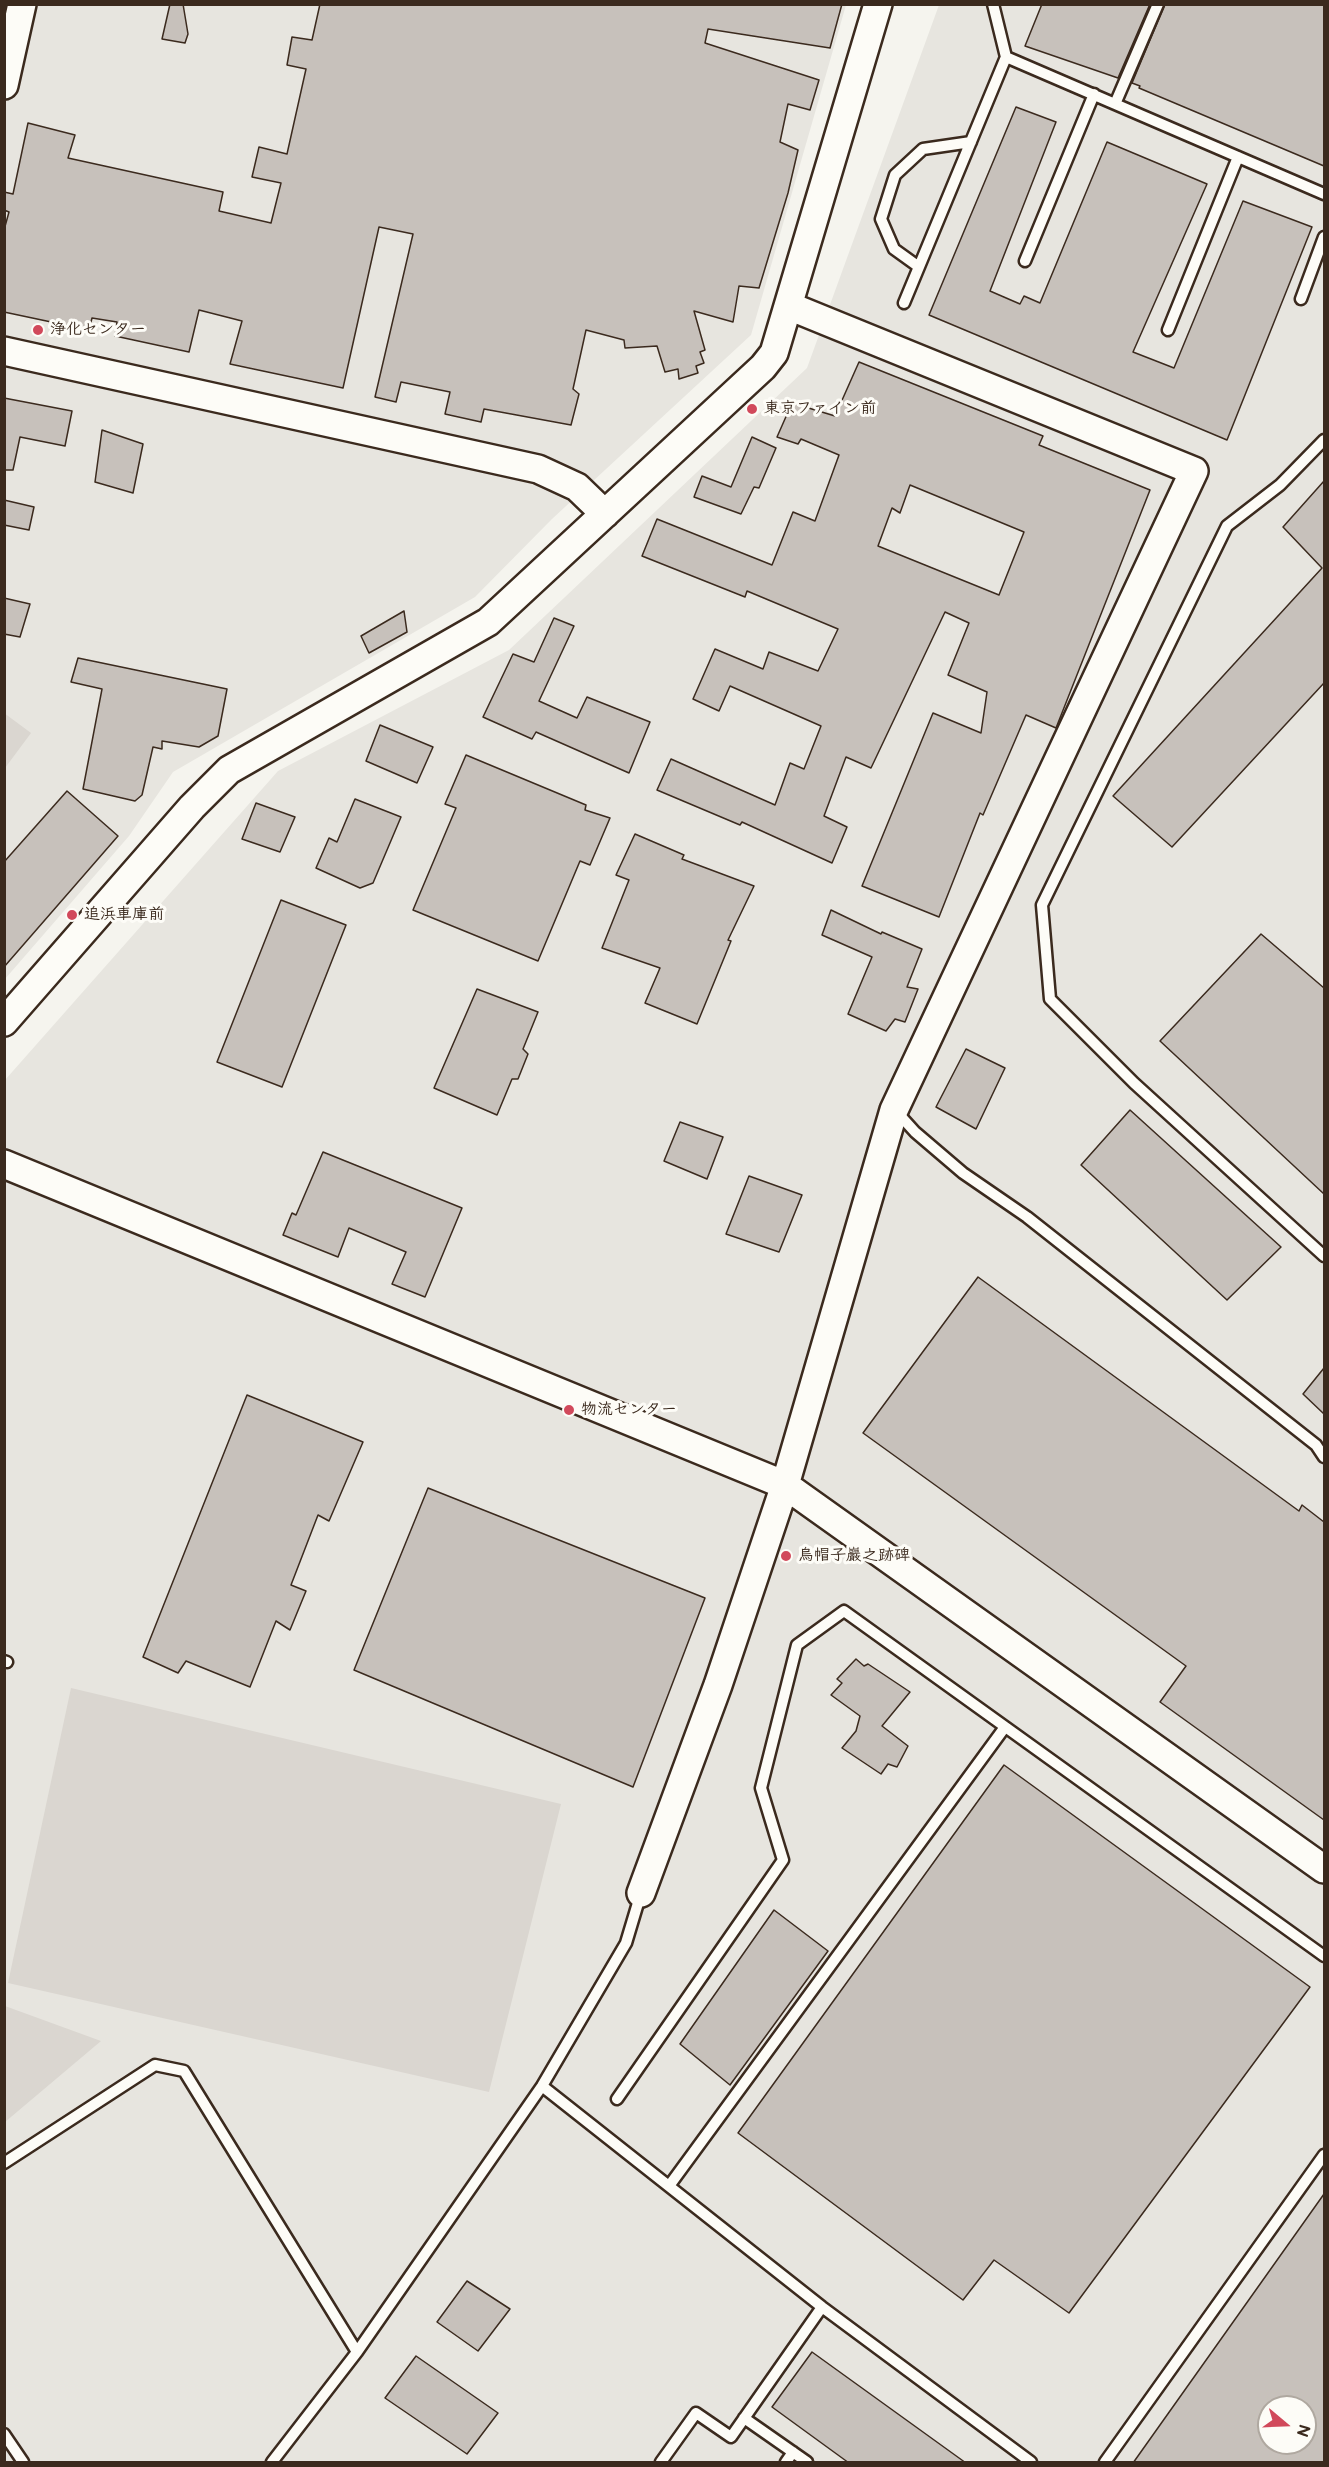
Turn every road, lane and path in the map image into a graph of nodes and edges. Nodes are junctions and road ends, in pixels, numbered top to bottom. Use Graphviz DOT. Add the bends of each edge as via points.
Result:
graph roads {
  1 [pos="22,4"];
  2 [pos="878,4"];
  3 [pos="993,4"];
  4 [pos="1158,4"];
  5 [pos="1006,57"];
  6 [pos="4,85"];
  7 [pos="1094,94"];
  8 [pos="1115,104"];
  9 [pos="971,141"];
  10 [pos="1238,157"];
  11 [pos="1324,194"];
  12 [pos="1324,237"];
  13 [pos="1025,261"];
  14 [pos="919,267"];
  15 [pos="1301,299"];
  16 [pos="904,303"];
  17 [pos="789,306"];
  18 [pos="1168,330"];
  19 [pos="4,351"];
  20 [pos="1324,440"];
  21 [pos="605,514"];
  22 [pos="4,1022"];
  23 [pos="894,1110"];
  24 [pos="4,1164"];
  25 [pos="1324,1256"];
  26 [pos="1324,1457"];
  27 [pos="785,1485"];
  28 [pos="1005,1727"];
  29 [pos="1324,1869"];
  30 [pos="641,1893"];
  31 [pos="1324,1956"];
  32 [pos="542,2086"];
  33 [pos="617,2099"];
  34 [pos="1324,2155"];
  35 [pos="4,2163"];
  36 [pos="669,2186"];
  37 [pos="822,2307"];
  38 [pos="357,2352"];
  39 [pos="744,2418"];
  40 [pos="4,2434"];
  41 [pos="793,2452"];
  42 [pos="24,2463"];
  43 [pos="272,2463"];
  44 [pos="661,2463"];
  45 [pos="786,2463"];
  46 [pos="807,2463"];
  47 [pos="1030,2463"];
  48 [pos="1105,2463"];
  1 -- 6 [label="street"];
  2 -- 17 [label="street"];
  3 -- 5 [label="lane"];
  4 -- 8 [label="lane"];
  5 -- 7 [label="lane"];
  5 -- 9 [label="lane"];
  7 -- 8 [label="lane"];
  7 -- 13 [label="lane"];
  8 -- 10 [label="lane"];
  9 -- 14 [label="lane"];
  9 -- 14 [label="lane" via="923,149 895,175 881,219 894,249"];
  10 -- 11 [label="lane"];
  10 -- 18 [label="lane"];
  12 -- 15 [label="lane"];
  14 -- 16 [label="lane"];
  17 -- 21 [label="street" via="774,353 763,367"];
  17 -- 23 [label="street" via="1194,471"];
  19 -- 21 [label="street" via="538,469 578,487"];
  20 -- 25 [label="lane" via="1280,485 1227,526 1042,905 1050,999 1134,1083"];
  21 -- 22 [label="street" via="488,622 229,770"];
  23 -- 26 [label="lane" via="963,1173 1150,1312 1316,1445"];
  23 -- 27 [label="street"];
  24 -- 27 [label="street"];
  27 -- 29 [label="street"];
  27 -- 30 [label="street" via="718,1685"];
  28 -- 31 [label="lane"];
  28 -- 33 [label="lane" via="844,1611 797,1646 761,1788 783,1860"];
  28 -- 36 [label="lane"];
  30 -- 32 [label="lane" via="626,1943"];
  32 -- 36 [label="lane"];
  32 -- 38 [label="lane"];
  34 -- 48 [label="lane"];
  35 -- 38 [label="lane" via="155,2065 184,2071"];
  36 -- 37 [label="lane"];
  37 -- 39 [label="lane"];
  37 -- 47 [label="lane"];
  38 -- 43 [label="lane"];
  39 -- 41 [label="lane"];
  39 -- 44 [label="lane" via="731,2437 696,2413"];
  40 -- 42 [label="lane"];
  41 -- 45 [label="lane"];
  41 -- 46 [label="lane"];
}
